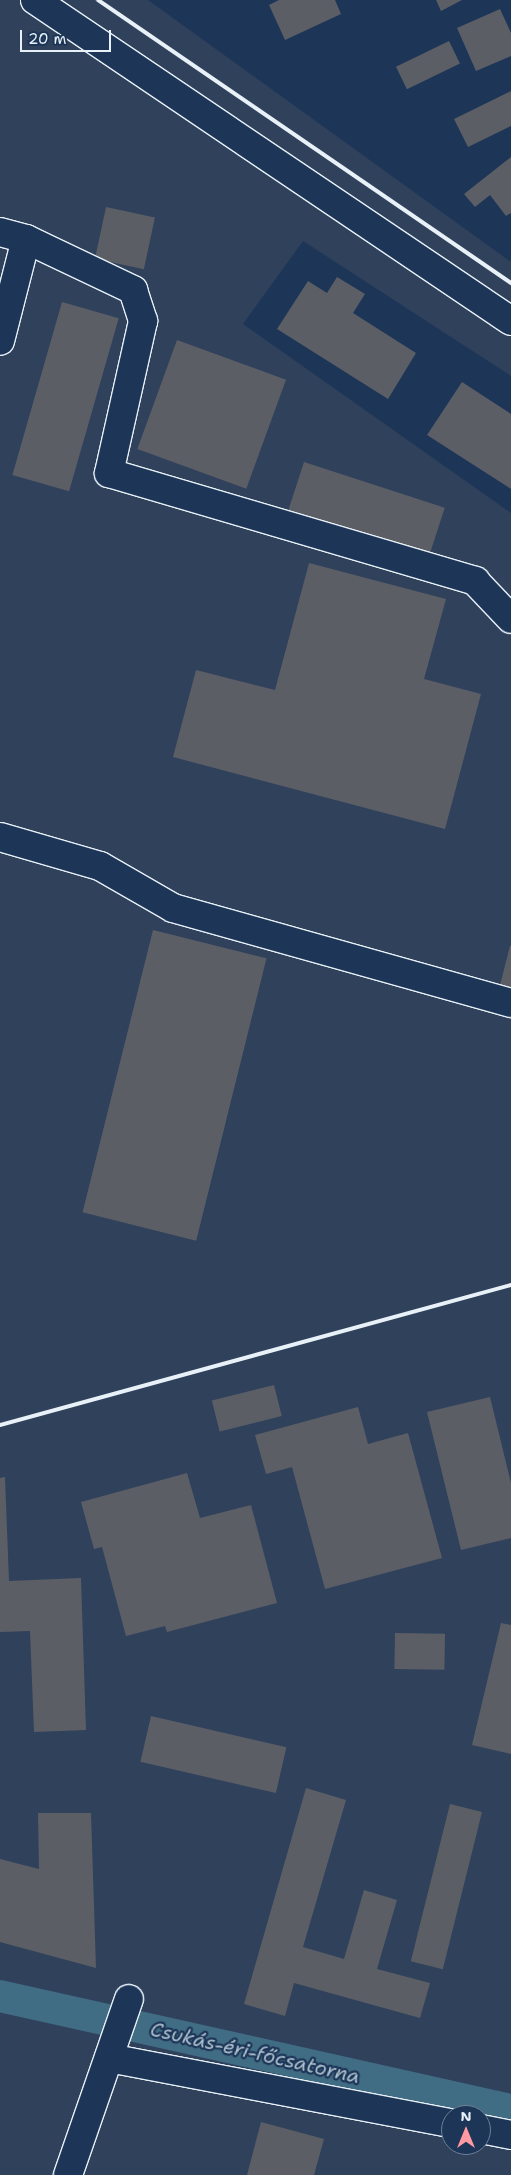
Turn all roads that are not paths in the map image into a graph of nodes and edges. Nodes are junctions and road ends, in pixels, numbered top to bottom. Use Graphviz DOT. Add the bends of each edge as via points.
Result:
graph roads {
  1 [pos="35,0"];
  2 [pos="0,232"];
  3 [pos="26,239"];
  4 [pos="511,321"];
  5 [pos="0,341"];
  6 [pos="511,619"];
  7 [pos="0,836"];
  8 [pos="511,1002"];
  9 [pos="129,2000"];
  10 [pos="113,2046"];
  11 [pos="441,2121"];
  12 [pos="491,2131"];
  13 [pos="511,2134"];
  14 [pos="68,2175"];
  1 -- 4 [label="lane"];
  2 -- 3 [label="lane"];
  3 -- 5 [label="lane"];
  3 -- 6 [label="lane" via="133,290 143,321 109,473 475,581"];
  7 -- 8 [label="lane" via="100,866 173,908"];
  9 -- 10 [label="lane"];
  10 -- 11 [label="lane"];
  10 -- 14 [label="lane"];
  12 -- 13 [label="lane"];
}
